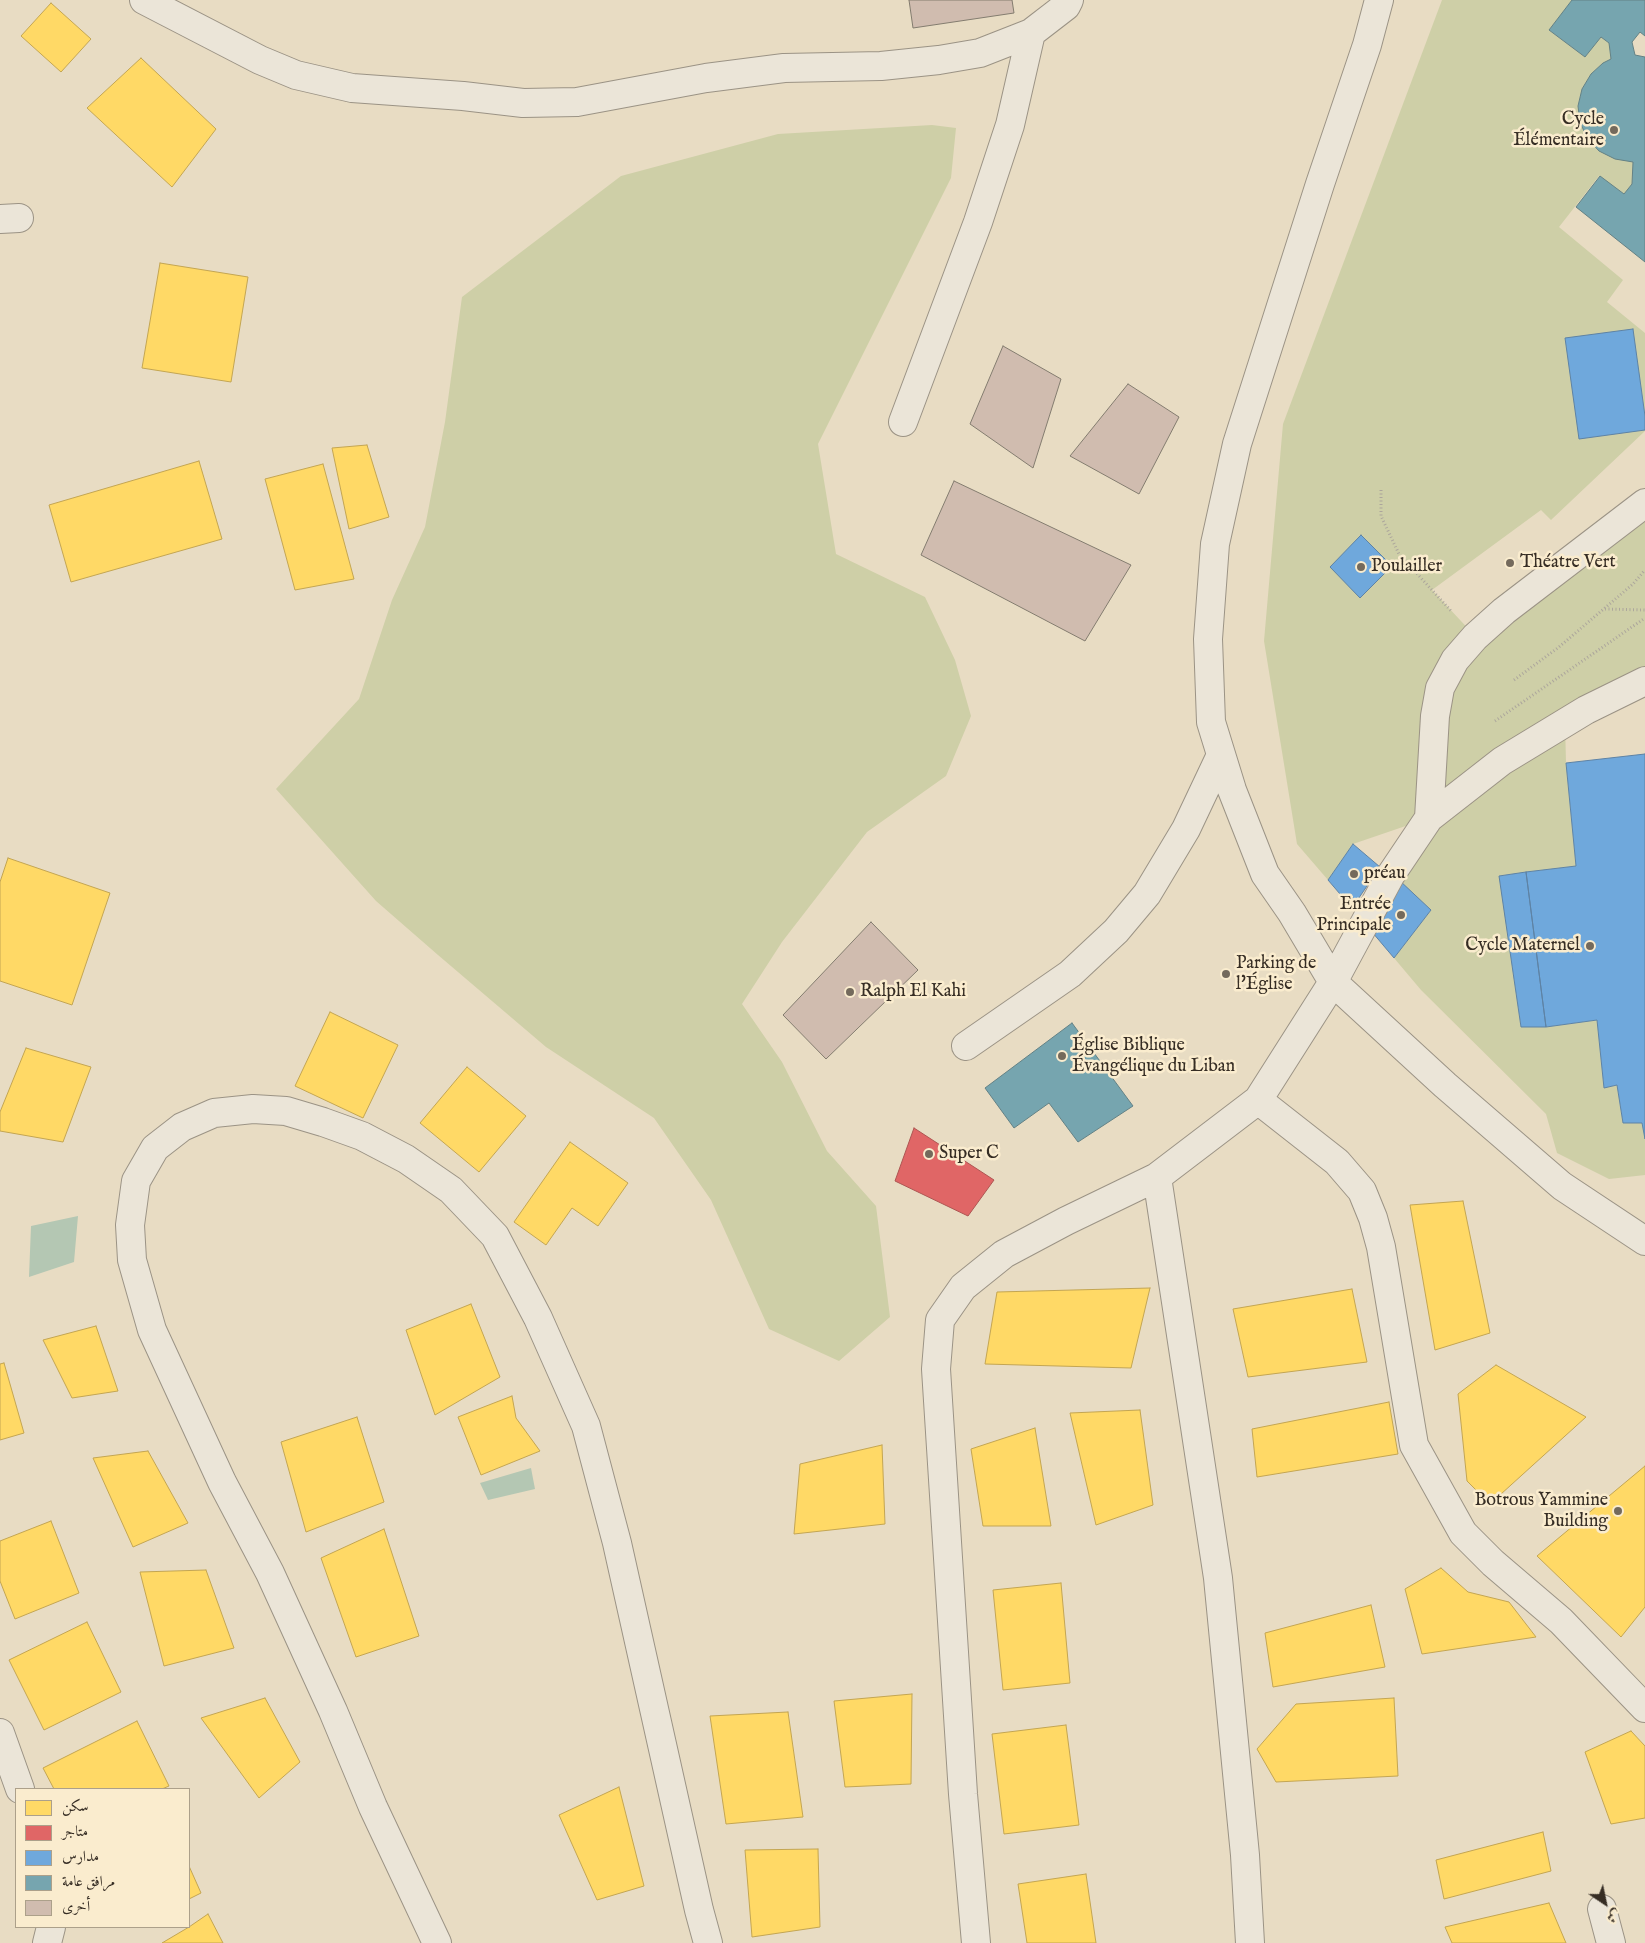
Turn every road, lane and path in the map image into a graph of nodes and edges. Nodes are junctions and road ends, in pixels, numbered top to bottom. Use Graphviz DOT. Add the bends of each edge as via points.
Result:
graph roads {
  1 [pos="144,0"];
  2 [pos="1069,0"];
  3 [pos="1379,0"];
  4 [pos="1031,33"];
  5 [pos="903,422"];
  6 [pos="1381,490"];
  7 [pos="1645,503"];
  8 [pos="1645,570"];
  9 [pos="1604,608"];
  10 [pos="1645,610"];
  11 [pos="1645,618"];
  12 [pos="1475,637"];
  13 [pos="1514,680"];
  14 [pos="1645,681"];
  15 [pos="1496,721"];
  16 [pos="1221,755"];
  17 [pos="1429,818"];
  18 [pos="1334,982"];
  19 [pos="966,1046"];
  20 [pos="1258,1100"];
  21 [pos="1157,1177"];
  22 [pos="1645,1241"];
  23 [pos="1645,1708"];
  24 [pos="0,1733"];
  25 [pos="20,1788"];
  26 [pos="1602,1908"];
  27 [pos="51,1928"];
  28 [pos="47,1943"];
  29 [pos="437,1943"];
  30 [pos="708,1943"];
  31 [pos="976,1943"];
  32 [pos="1250,1943"];
  33 [pos="1611,1943"];
  1 -- 4 [label="street" via="296,76 352,88 523,103 577,102 706,78 784,68 881,66 939,60 980,53"];
  2 -- 4 [label="street" via="1066,6"];
  3 -- 16 [label="street" via="1237,444 1215,544 1208,639 1211,722"];
  4 -- 5 [label="street" via="1010,125 978,222"];
  6 -- 12 [label="path" via="1381,516 1399,554"];
  7 -- 12 [label="street"];
  8 -- 9 [label="path"];
  9 -- 10 [label="path"];
  9 -- 13 [label="path"];
  11 -- 15 [label="path"];
  12 -- 17 [label="street" via="1455,660 1440,688 1435,716"];
  14 -- 17 [label="street" via="1586,710 1502,761"];
  16 -- 18 [label="street" via="1265,874"];
  16 -- 19 [label="street" via="1186,829 1146,894 1116,932 1070,974"];
  17 -- 18 [label="street" via="1390,876"];
  18 -- 20 [label="street"];
  18 -- 22 [label="street" via="1445,1086 1562,1186"];
  20 -- 21 [label="street"];
  20 -- 23 [label="street" via="1337,1162 1362,1191 1381,1247 1414,1445 1463,1533 1561,1621"];
  21 -- 31 [label="street" via="1004,1254 963,1287 940,1320 936,1369 963,1794"];
  21 -- 32 [label="street" via="1218,1578 1245,1855"];
  24 -- 25 [label="street"];
  26 -- 33 [label="street"];
  27 -- 28 [label="street"];
  29 -- 30 [label="street" via="270,1573 222,1482 152,1330 132,1260 130,1225 136,1181 155,1148 182,1127 214,1113 253,1109 286,1111 362,1136 406,1159 452,1190 495,1236 538,1318 586,1426 617,1543"];
}
